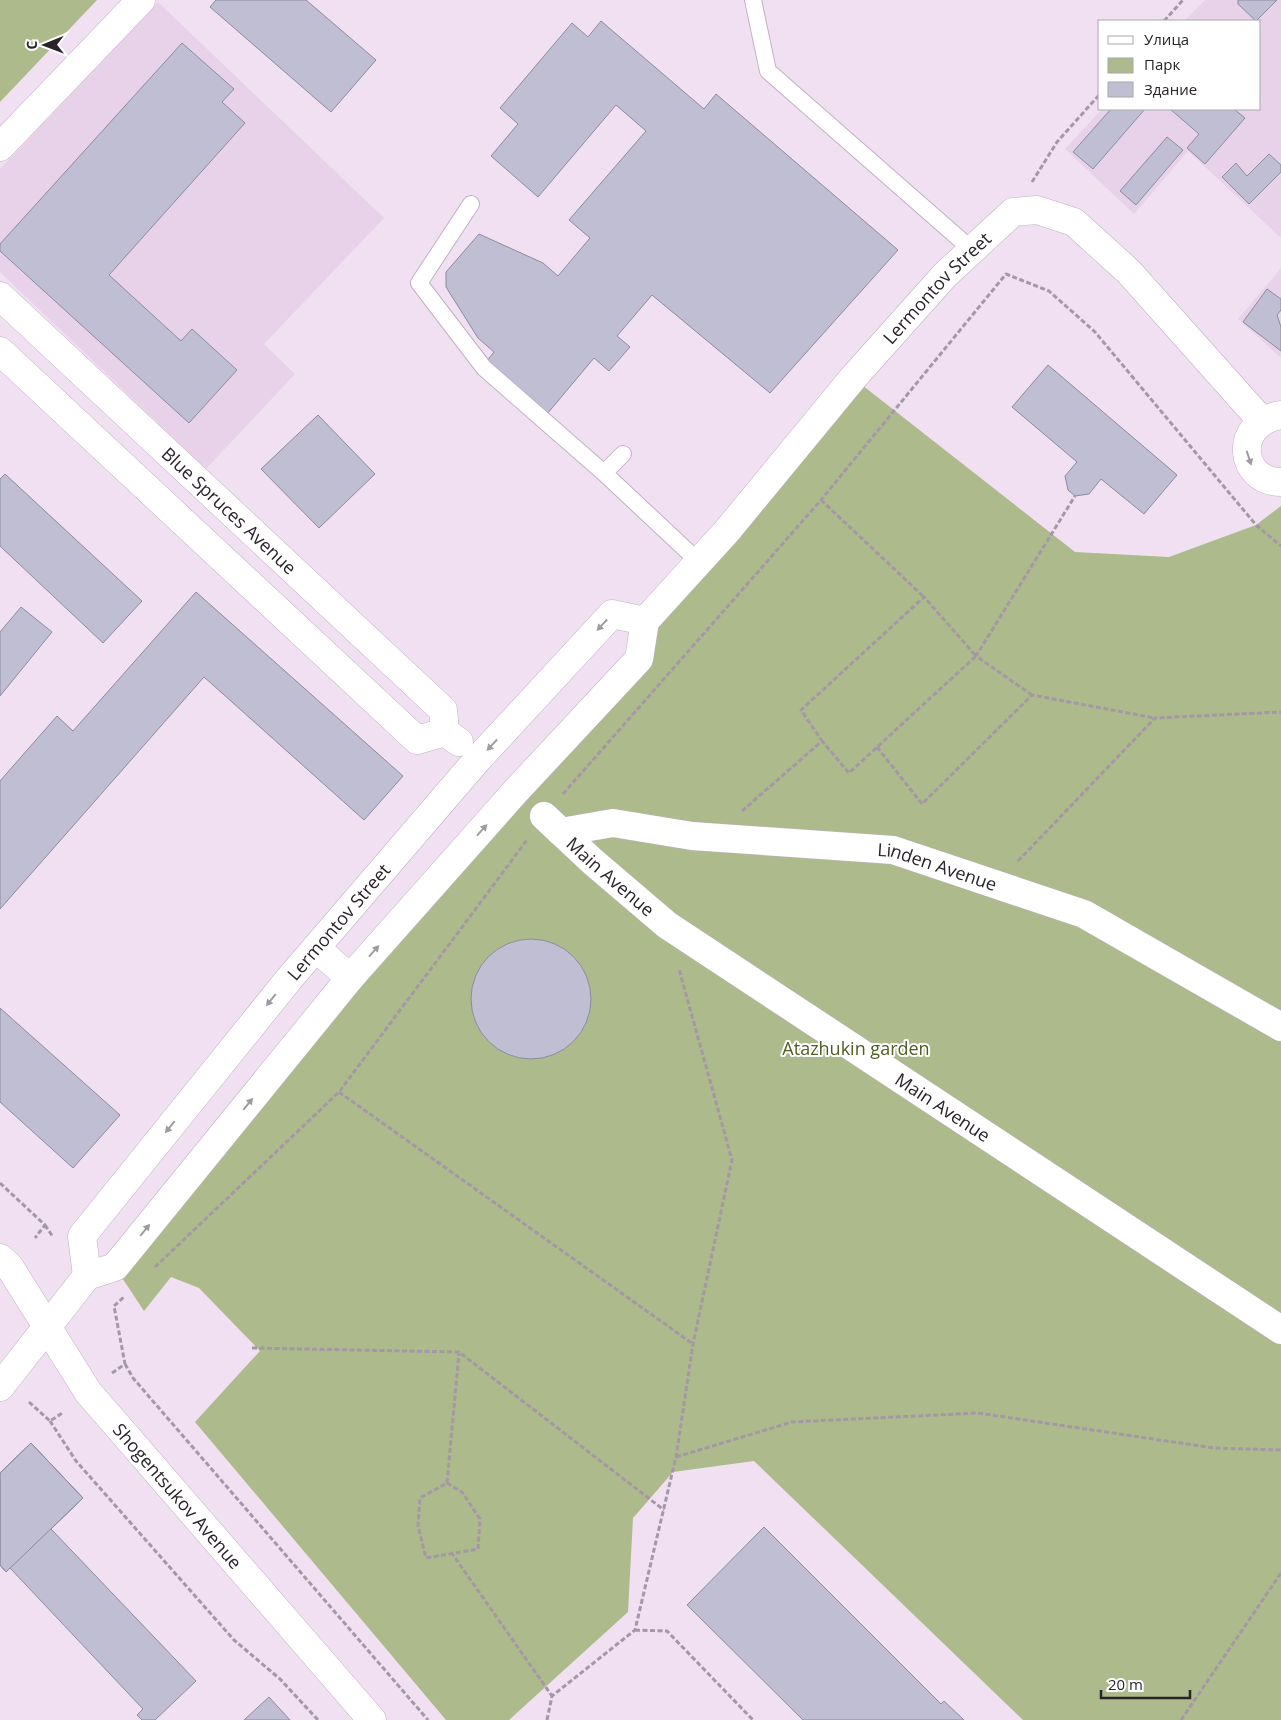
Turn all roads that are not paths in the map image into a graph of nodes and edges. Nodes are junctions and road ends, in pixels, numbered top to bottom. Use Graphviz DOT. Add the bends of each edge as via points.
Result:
graph roads {
  1 [pos="141,0"];
  2 [pos="753,0"];
  3 [pos="0,147"];
  4 [pos="471,204"];
  5 [pos="971,249"];
  6 [pos="0,296"];
  7 [pos="0,351"];
  8 [pos="1271,417"];
  9 [pos="623,454"];
  10 [pos="604,473"];
  11 [pos="1281,482"];
  12 [pos="699,562"];
  13 [pos="645,621"];
  14 [pos="553,824"];
  15 [pos="316,948"];
  16 [pos="350,978"];
  17 [pos="1281,1027"];
  18 [pos="0,1258"];
  19 [pos="87,1276"];
  20 [pos="47,1327"];
  21 [pos="1281,1330"];
  22 [pos="0,1387"];
  23 [pos="372,1720"];
  1 -- 3 [label="street"];
  2 -- 5 [label="lane" via="768,71"];
  4 -- 10 [label="lane" via="419,283 484,368"];
  5 -- 8 [label="street, Lermontov Street" via="1013,212 1037,210 1074,222 1129,272"];
  5 -- 12 [label="street, Lermontov Street" via="853,378"];
  6 -- 7 [label="street, Blue Spruces Avenue" via="443,710 452,737 417,740"];
  8 -- 11 [label="street, one-way" via="1249,434 1246,454 1254,471 1271,482"];
  9 -- 10 [label="lane"];
  10 -- 12 [label="lane"];
  12 -- 13 [label="street, Lermontov Street"];
  13 -- 15 [label="street, Lermontov Street, one-way" via="612,614 478,759"];
  16 -- 13 [label="street, one-way" via="515,792 639,659"];
  14 -- 17 [label="street, Linden Avenue" via="613,824 712,838 893,850 1084,914"];
  14 -- 21 [label="street, Main Avenue" via="667,925"];
  15 -- 16 [label="street"];
  15 -- 19 [label="street, Lermontov Street, one-way" via="82,1236"];
  19 -- 16 [label="street, one-way" via="115,1268"];
  18 -- 20 [label="street, Shogentsukov Avenue" via="9,1266"];
  19 -- 20 [label="street"];
  20 -- 22 [label="street"];
  20 -- 23 [label="street, Shogentsukov Avenue" via="88,1392"];
}
